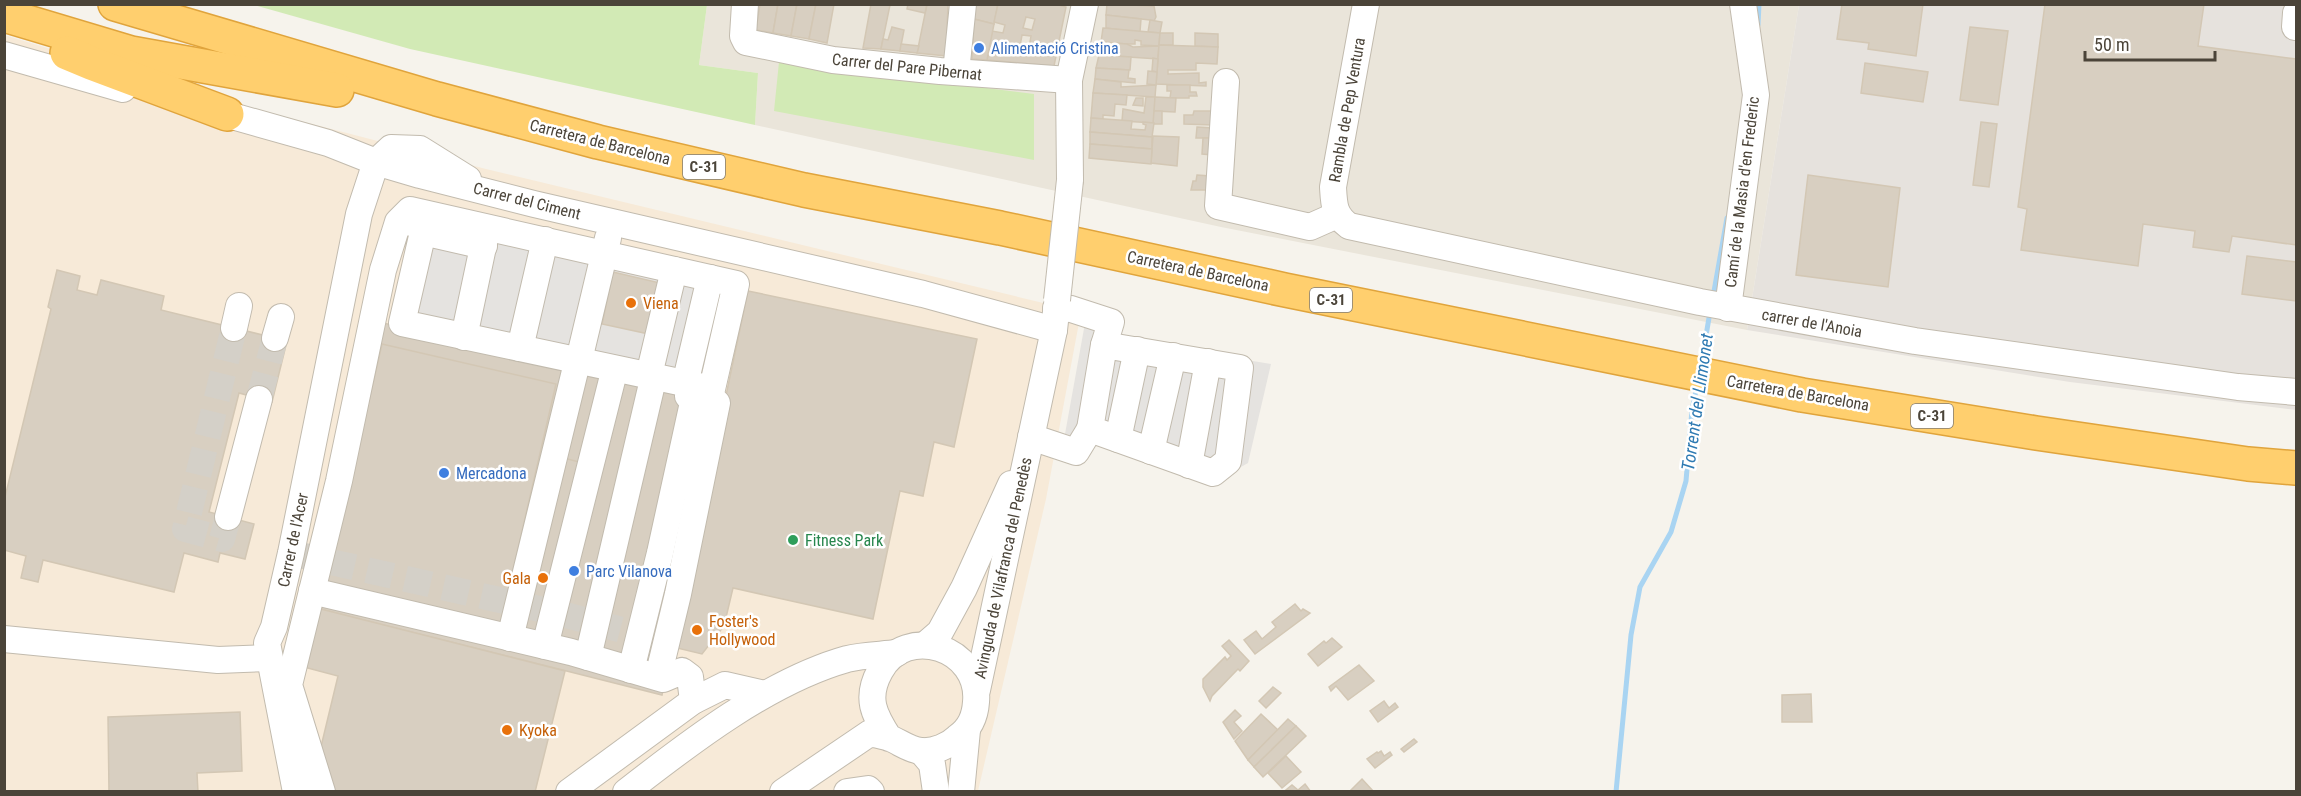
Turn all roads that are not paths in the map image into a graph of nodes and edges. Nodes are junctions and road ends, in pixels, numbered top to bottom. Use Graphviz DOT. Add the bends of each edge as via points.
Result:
graph roads {
  1 [pos="115,4"];
  2 [pos="745,4"];
  3 [pos="963,4"];
  4 [pos="1085,4"];
  5 [pos="1366,4"];
  6 [pos="1743,4"];
  7 [pos="2296,13"];
  8 [pos="4,15"];
  9 [pos="4,26"];
  10 [pos="2296,27"];
  11 [pos="4,56"];
  12 [pos="956,72"];
  13 [pos="1069,80"];
  14 [pos="1226,82"];
  15 [pos="437,99"];
  16 [pos="227,114"];
  17 [pos="375,162"];
  18 [pos="1338,215"];
  19 [pos="398,222"];
  20 [pos="622,223"];
  21 [pos="423,232"];
  22 [pos="486,237"];
  23 [pos="545,240"];
  24 [pos="614,256"];
  25 [pos="674,270"];
  26 [pos="710,278"];
  27 [pos="1728,308"];
  28 [pos="1056,313"];
  29 [pos="371,326"];
  30 [pos="464,337"];
  31 [pos="1104,345"];
  32 [pos="520,348"];
  33 [pos="1137,350"];
  34 [pos="1173,356"];
  35 [pos="1208,362"];
  36 [pos="577,366"];
  37 [pos="612,380"];
  38 [pos="650,382"];
  39 [pos="2296,392"];
  40 [pos="702,393"];
  41 [pos="259,399"];
  42 [pos="1090,429"];
  43 [pos="1118,439"];
  44 [pos="1030,442"];
  45 [pos="1151,451"];
  46 [pos="1189,465"];
  47 [pos="2296,468"];
  48 [pos="228,517"];
  49 [pos="312,591"];
  50 [pos="510,638"];
  51 [pos="4,639"];
  52 [pos="925,645"];
  53 [pos="545,646"];
  54 [pos="897,653"];
  55 [pos="579,655"];
  56 [pos="269,658"];
  57 [pos="631,670"];
  58 [pos="658,677"];
  59 [pos="977,690"];
  60 [pos="765,694"];
  61 [pos="693,701"];
  62 [pos="967,730"];
  63 [pos="889,738"];
  64 [pos="921,751"];
  65 [pos="296,792"];
  66 [pos="322,792"];
  67 [pos="569,792"];
  68 [pos="626,792"];
  69 [pos="783,792"];
  70 [pos="847,792"];
  71 [pos="871,792"];
  72 [pos="936,792"];
  73 [pos="961,792"];
  1 -- 15 [label="highway, Carretera de Barcelona / C-31"];
  2 -- 12 [label="street, Carrer del Pare Pibernat" via="746,42 833,60"];
  3 -- 12 [label="street"];
  4 -- 13 [label="street, Avinguda de Vilafranca del Penedès"];
  5 -- 18 [label="street, Rambla de Pep Ventura" via="1333,187"];
  6 -- 27 [label="street, Camí de la Masia d'en Frederic" via="1756,95"];
  7 -- 10 [label="street"];
  8 -- 15 [label="highway" via="131,52 194,65 296,81 389,102"];
  9 -- 16 [label="highway"];
  11 -- 16 [label="street"];
  12 -- 13 [label="street, Carrer del Pare Pibernat"];
  13 -- 28 [label="street, Avinguda de Vilafranca del Penedès, bridge" via="1070,180"];
  14 -- 18 [label="street" via="1218,206 1310,227"];
  15 -- 47 [label="highway, Carretera de Barcelona / C-31" via="804,190 1592,354 1837,401"];
  16 -- 17 [label="street" via="328,143"];
  17 -- 20 [label="street, Carrer del Ciment" via="391,148 420,150 486,190"];
  17 -- 56 [label="street, Carrer de l'Acer" via="359,214 291,553 267,643"];
  18 -- 27 [label="street, carrer de l'Anoia" via="1349,226"];
  19 -- 21 [label="street" via="413,222"];
  19 -- 22 [label="street" via="410,210"];
  19 -- 29 [label="street"];
  20 -- 24 [label="street"];
  20 -- 28 [label="street, Carrer del Ciment" via="923,294"];
  21 -- 22 [label="street"];
  21 -- 30 [label="street" via="402,323"];
  22 -- 23 [label="street"];
  22 -- 30 [label="street"];
  23 -- 24 [label="street"];
  23 -- 32 [label="street"];
  24 -- 25 [label="street"];
  24 -- 36 [label="street"];
  25 -- 26 [label="street"];
  25 -- 38 [label="street"];
  26 -- 40 [label="street"];
  26 -- 40 [label="street" via="736,284"];
  27 -- 39 [label="street, carrer de l'Anoia" via="2049,361"];
  28 -- 31 [label="street, Carrer del Ciment" via="1071,309 1111,322"];
  28 -- 44 [label="street, Avinguda de Vilafranca del Penedès"];
  29 -- 36 [label="street"];
  29 -- 49 [label="street"];
  30 -- 32 [label="street"];
  31 -- 33 [label="street"];
  31 -- 42 [label="street"];
  32 -- 36 [label="street"];
  33 -- 34 [label="street"];
  33 -- 43 [label="street"];
  34 -- 35 [label="street"];
  34 -- 45 [label="street"];
  35 -- 46 [label="street"];
  35 -- 46 [label="street" via="1240,368 1228,461 1213,473"];
  36 -- 37 [label="street"];
  36 -- 38 [label="street"];
  36 -- 50 [label="street"];
  37 -- 38 [label="street"];
  37 -- 53 [label="street"];
  38 -- 40 [label="street"];
  38 -- 55 [label="street"];
  40 -- 57 [label="street"];
  40 -- 58 [label="street" via="678,594"];
  41 -- 48 [label="street"];
  42 -- 43 [label="street"];
  42 -- 44 [label="street" via="1076,452"];
  43 -- 45 [label="street"];
  44 -- 52 [label="street, Avinguda de Vilafranca del Penedès" via="964,588 940,632"];
  44 -- 59 [label="street, Avinguda de Vilafranca del Penedès"];
  45 -- 46 [label="street"];
  49 -- 50 [label="street"];
  49 -- 66 [label="street" via="290,685"];
  50 -- 53 [label="street"];
  51 -- 56 [label="street" via="219,660"];
  52 -- 54 [label="street"];
  52 -- 59 [label="street" via="954,654 966,665"];
  53 -- 55 [label="street"];
  54 -- 60 [label="street" via="848,659"];
  54 -- 63 [label="street" via="883,665 872,695 875,716"];
  55 -- 57 [label="street"];
  56 -- 65 [label="street, Carrer de l'Acer"];
  57 -- 58 [label="street"];
  58 -- 61 [label="street" via="663,679 682,671 690,677"];
  59 -- 62 [label="street" via="975,713"];
  60 -- 61 [label="street" via="725,685"];
  60 -- 68 [label="street" via="703,734"];
  61 -- 67 [label="street"];
  62 -- 64 [label="street" via="951,744"];
  62 -- 73 [label="street"];
  63 -- 64 [label="street"];
  63 -- 69 [label="street" via="870,733"];
  64 -- 72 [label="street" via="932,764"];
  70 -- 71 [label="street"];
}
